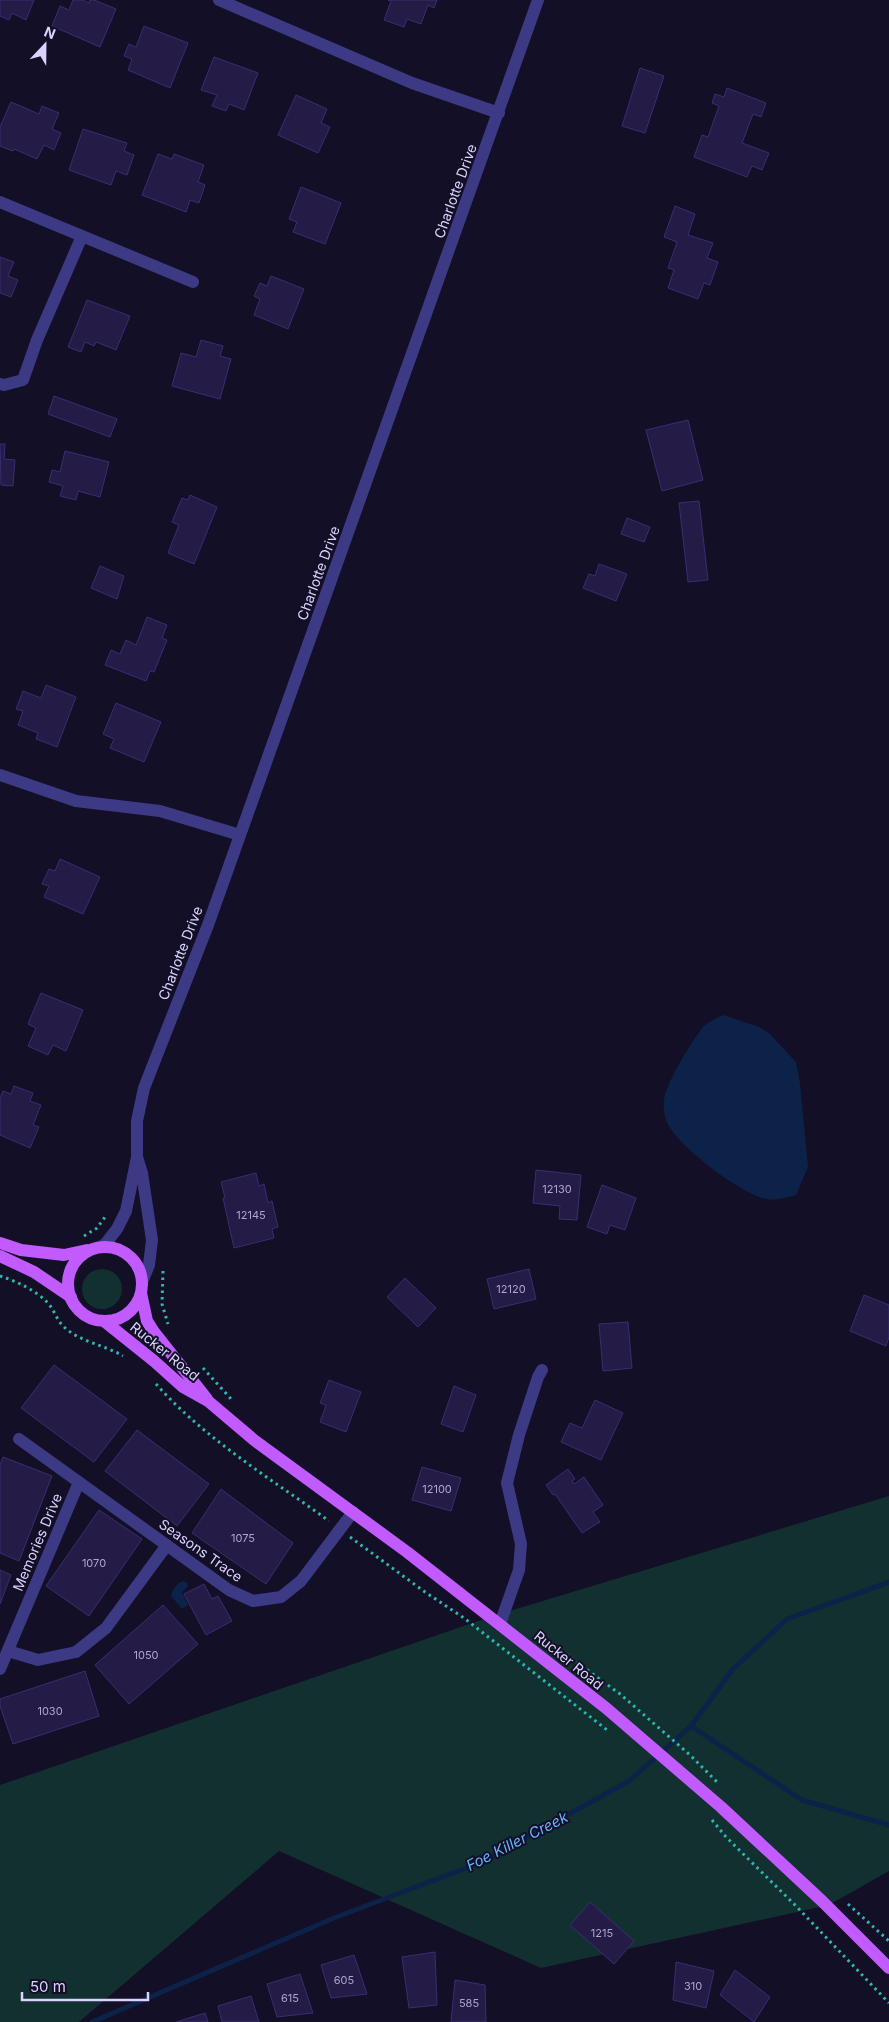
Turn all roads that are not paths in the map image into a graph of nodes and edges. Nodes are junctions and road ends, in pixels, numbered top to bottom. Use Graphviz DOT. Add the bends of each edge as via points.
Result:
graph roads {
  1 [pos="219,0"];
  2 [pos="538,0"];
  3 [pos="499,112"];
  4 [pos="0,202"];
  5 [pos="82,236"];
  6 [pos="193,282"];
  7 [pos="0,384"];
  8 [pos="0,775"];
  9 [pos="240,835"];
  10 [pos="137,1157"];
  11 [pos="0,1243"];
  12 [pos="96,1248"];
  13 [pos="0,1256"];
  14 [pos="142,1287"];
  15 [pos="71,1297"];
  16 [pos="104,1321"];
  17 [pos="542,1370"];
  18 [pos="208,1401"];
  19 [pos="19,1439"];
  20 [pos="79,1482"];
  21 [pos="352,1512"];
  22 [pos="167,1545"];
  23 [pos="500,1624"];
  24 [pos="8,1651"];
  25 [pos="0,1669"];
  26 [pos="889,1968"];
  1 -- 3 [label="street" via="412,83"];
  2 -- 3 [label="street, Charlotte Drive"];
  3 -- 9 [label="street, Charlotte Drive"];
  4 -- 5 [label="street"];
  5 -- 6 [label="street"];
  5 -- 7 [label="street" via="23,380"];
  8 -- 9 [label="street" via="76,801 160,811"];
  9 -- 10 [label="street, Charlotte Drive" via="144,1088 137,1121"];
  10 -- 12 [label="street, Charlotte Drive" via="126,1211 106,1244"];
  10 -- 14 [label="street, Charlotte Drive" via="152,1240"];
  11 -- 12 [label="main road" via="21,1250 64,1255"];
  12 -- 14 [label="main road" via="115,1248 126,1253 136,1262"];
  12 -- 15 [label="main road" via="81,1255 73,1264 68,1288"];
  13 -- 15 [label="main road" via="34,1272"];
  14 -- 16 [label="main road" via="134,1308 124,1316"];
  14 -- 18 [label="main road, Rucker Road" via="147,1321"];
  15 -- 16 [label="main road" via="79,1310"];
  16 -- 18 [label="main road, Rucker Road" via="183,1387"];
  17 -- 23 [label="street" via="519,1435 507,1483 521,1544 519,1570"];
  18 -- 21 [label="main road, Rucker Road" via="254,1440"];
  19 -- 20 [label="street, Seasons Trace"];
  20 -- 22 [label="street, Seasons Trace"];
  20 -- 24 [label="street, Memories Drive"];
  21 -- 22 [label="street, Seasons Trace" via="302,1581 281,1598 253,1602 229,1590"];
  21 -- 23 [label="main road, Rucker Road"];
  22 -- 24 [label="street" via="106,1628 76,1652 38,1660"];
  23 -- 26 [label="main road, Rucker Road" via="721,1807"];
  24 -- 25 [label="street, Memories Drive"];
}
